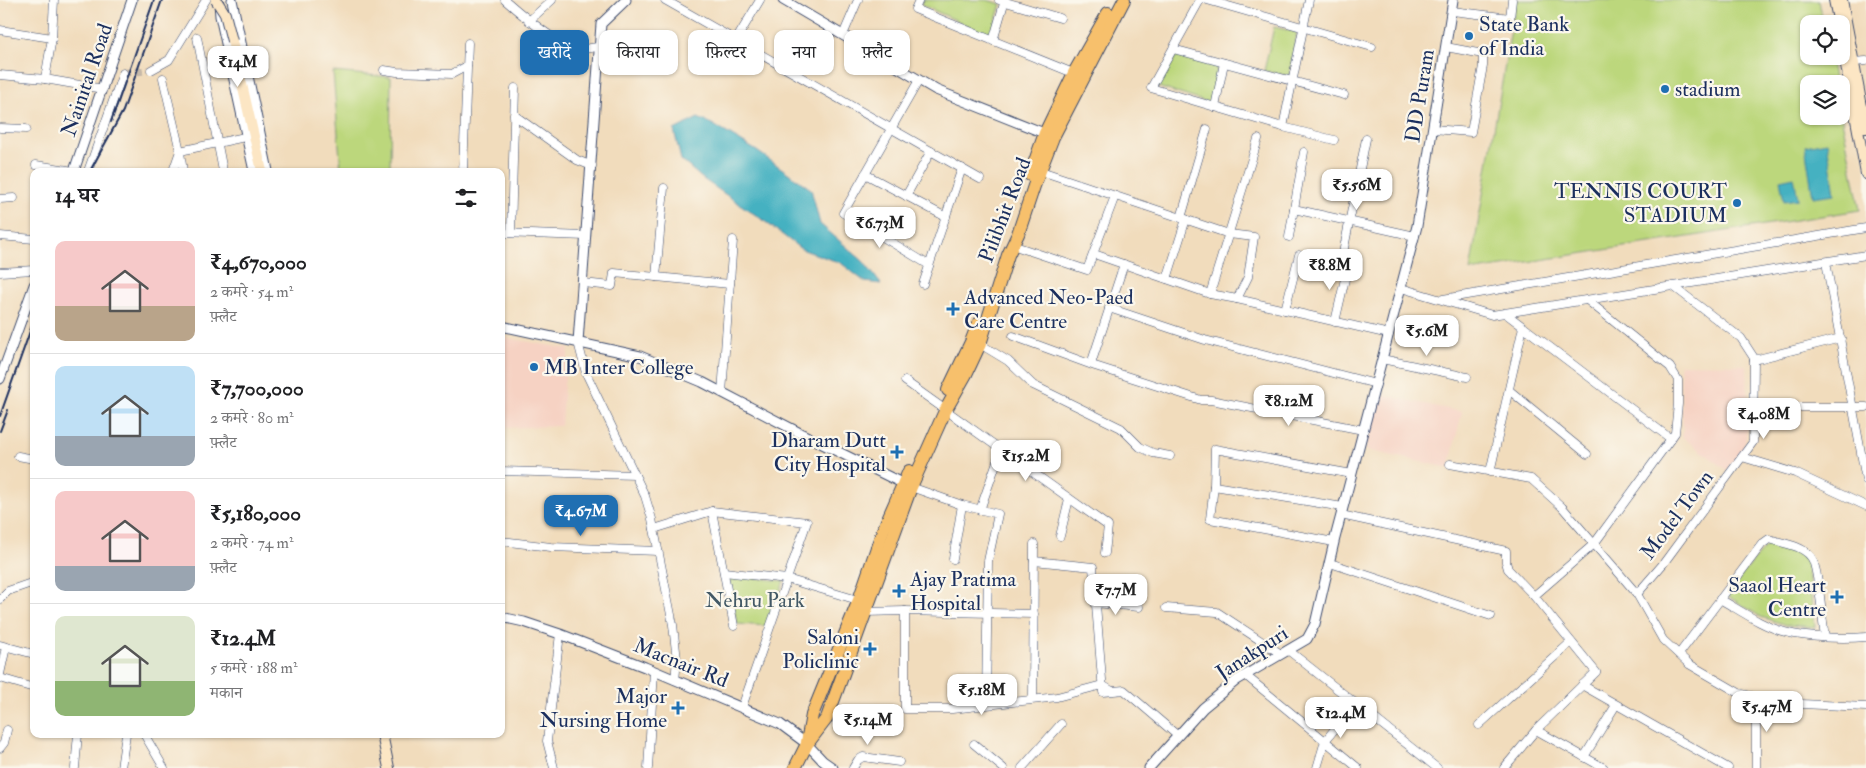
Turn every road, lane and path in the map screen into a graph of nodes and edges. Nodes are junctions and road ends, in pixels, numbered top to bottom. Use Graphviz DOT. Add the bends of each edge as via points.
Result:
graph roads {
  1 [pos="54,0"];
  2 [pos="132,0"];
  3 [pos="206,0"];
  4 [pos="218,0"];
  5 [pos="232,0"];
  6 [pos="505,0"];
  7 [pos="552,0"];
  8 [pos="626,0"];
  9 [pos="665,0"];
  10 [pos="760,0"];
  11 [pos="783,0"];
  12 [pos="858,0"];
  13 [pos="919,0"];
  14 [pos="1115,0"];
  15 [pos="1124,0"];
  16 [pos="1200,0"];
  17 [pos="1207,0"];
  18 [pos="1309,0"];
  19 [pos="1453,0"];
  20 [pos="1512,0"];
  21 [pos="1834,0"];
  22 [pos="1842,0"];
  23 [pos="1003,1"];
  24 [pos="1452,11"];
  25 [pos="1837,15"];
  26 [pos="1060,18"];
  27 [pos="529,21"];
  28 [pos="1304,28"];
  29 [pos="0,30"];
  30 [pos="601,30"];
  31 [pos="718,30"];
  32 [pos="742,30"];
  33 [pos="843,35"];
  34 [pos="197,37"];
  35 [pos="52,38"];
  36 [pos="993,41"];
  37 [pos="468,43"];
  38 [pos="599,47"];
  39 [pos="1372,47"];
  40 [pos="1446,47"];
  41 [pos="1173,49"];
  42 [pos="764,56"];
  43 [pos="1866,61"];
  44 [pos="599,62"];
  45 [pos="1853,62"];
  46 [pos="1224,63"];
  47 [pos="1846,65"];
  48 [pos="467,66"];
  49 [pos="151,70"];
  50 [pos="384,70"];
  51 [pos="123,73"];
  52 [pos="0,75"];
  53 [pos="1079,75"];
  54 [pos="163,78"];
  55 [pos="45,79"];
  56 [pos="919,80"];
  57 [pos="1293,82"];
  58 [pos="515,88"];
  59 [pos="103,89"];
  60 [pos="1344,95"];
  61 [pos="1215,107"];
  62 [pos="514,115"];
  63 [pos="1283,127"];
  64 [pos="0,128"];
  65 [pos="891,128"];
  66 [pos="1866,128"];
  67 [pos="26,129"];
  68 [pos="1207,129"];
  69 [pos="1433,129"];
  70 [pos="1049,135"];
  71 [pos="245,137"];
  72 [pos="1258,139"];
  73 [pos="1366,139"];
  74 [pos="1334,140"];
  75 [pos="218,144"];
  76 [pos="180,151"];
  77 [pos="931,151"];
  78 [pos="1304,152"];
  79 [pos="36,165"];
  80 [pos="592,166"];
  81 [pos="55,168"];
  82 [pos="75,168"];
  83 [pos="89,168"];
  84 [pos="173,168"];
  85 [pos="183,168"];
  86 [pos="222,168"];
  87 [pos="253,168"];
  88 [pos="261,168"];
  89 [pos="267,168"];
  90 [pos="462,168"];
  91 [pos="962,168"];
  92 [pos="1041,171"];
  93 [pos="865,174"];
  94 [pos="1866,174"];
  95 [pos="980,179"];
  96 [pos="664,188"];
  97 [pos="906,196"];
  98 [pos="1115,196"];
  99 [pos="14,198"];
  100 [pos="0,199"];
  101 [pos="1294,209"];
  102 [pos="946,217"];
  103 [pos="1184,218"];
  104 [pos="1349,221"];
  105 [pos="1866,228"];
  106 [pos="505,233"];
  107 [pos="511,233"];
  108 [pos="1229,234"];
  109 [pos="0,236"];
  110 [pos="586,236"];
  111 [pos="1415,236"];
  112 [pos="1289,237"];
  113 [pos="30,239"];
  114 [pos="733,240"];
  115 [pos="1012,245"];
  116 [pos="1343,252"];
  117 [pos="1094,254"];
  118 [pos="1299,254"];
  119 [pos="1866,256"];
  120 [pos="1826,262"];
  121 [pos="1124,264"];
  122 [pos="930,265"];
  123 [pos="1348,266"];
  124 [pos="30,270"];
  125 [pos="0,272"];
  126 [pos="656,277"];
  127 [pos="1167,279"];
  128 [pos="583,283"];
  129 [pos="730,284"];
  130 [pos="923,284"];
  131 [pos="1674,286"];
  132 [pos="1401,288"];
  133 [pos="1210,294"];
  134 [pos="30,296"];
  135 [pos="1237,299"];
  136 [pos="1441,300"];
  137 [pos="1587,300"];
  138 [pos="1109,308"];
  139 [pos="1285,310"];
  140 [pos="1504,313"];
  141 [pos="1335,322"];
  142 [pos="505,327"];
  143 [pos="1523,327"];
  144 [pos="1389,334"];
  145 [pos="1013,336"];
  146 [pos="1840,338"];
  147 [pos="578,342"];
  148 [pos="980,344"];
  149 [pos="1382,359"];
  150 [pos="1754,360"];
  151 [pos="1091,364"];
  152 [pos="1467,377"];
  153 [pos="0,379"];
  154 [pos="905,381"];
  155 [pos="1376,384"];
  156 [pos="1509,390"];
  157 [pos="722,393"];
  158 [pos="1754,407"];
  159 [pos="1854,407"];
  160 [pos="1866,407"];
  161 [pos="942,409"];
  162 [pos="1363,430"];
  163 [pos="1671,439"];
  164 [pos="1001,450"];
  165 [pos="1587,454"];
  166 [pos="18,456"];
  167 [pos="1170,456"];
  168 [pos="1742,457"];
  169 [pos="30,458"];
  170 [pos="1450,464"];
  171 [pos="505,472"];
  172 [pos="1490,472"];
  173 [pos="1352,474"];
  174 [pos="635,475"];
  175 [pos="1866,480"];
  176 [pos="907,485"];
  177 [pos="1214,486"];
  178 [pos="1069,499"];
  179 [pos="962,505"];
  180 [pos="1866,506"];
  181 [pos="980,510"];
  182 [pos="712,511"];
  183 [pos="1342,511"];
  184 [pos="654,528"];
  185 [pos="1060,536"];
  186 [pos="505,541"];
  187 [pos="1334,542"];
  188 [pos="1034,544"];
  189 [pos="1594,544"];
  190 [pos="658,551"];
  191 [pos="1105,553"];
  192 [pos="953,559"];
  193 [pos="1034,561"];
  194 [pos="1330,563"];
  195 [pos="724,572"];
  196 [pos="787,580"];
  197 [pos="30,583"];
  198 [pos="1637,594"];
  199 [pos="1534,596"];
  200 [pos="0,599"];
  201 [pos="1720,599"];
  202 [pos="1095,603"];
  203 [pos="864,605"];
  204 [pos="1139,607"];
  205 [pos="1166,608"];
  206 [pos="905,610"];
  207 [pos="986,613"];
  208 [pos="1034,614"];
  209 [pos="1491,616"];
  210 [pos="505,617"];
  211 [pos="734,626"];
  212 [pos="560,634"];
  213 [pos="1825,637"];
  214 [pos="1866,637"];
  215 [pos="1571,642"];
  216 [pos="3,646"];
  217 [pos="1284,652"];
  218 [pos="30,653"];
  219 [pos="1678,654"];
  220 [pos="654,671"];
  221 [pos="1245,675"];
  222 [pos="0,676"];
  223 [pos="675,680"];
  224 [pos="1102,686"];
  225 [pos="1582,686"];
  226 [pos="30,687"];
  227 [pos="1756,697"];
  228 [pos="1033,699"];
  229 [pos="986,704"];
  230 [pos="1355,704"];
  231 [pos="1616,705"];
  232 [pos="742,707"];
  233 [pos="1866,707"];
  234 [pos="1061,724"];
  235 [pos="1479,725"];
  236 [pos="7,730"];
  237 [pos="1536,730"];
  238 [pos="1178,736"];
  239 [pos="78,738"];
  240 [pos="125,738"];
  241 [pos="146,738"];
  242 [pos="383,738"];
  243 [pos="1325,742"];
  244 [pos="807,744"];
  245 [pos="974,744"];
  246 [pos="0,748"];
  247 [pos="1584,757"];
  248 [pos="899,762"];
  249 [pos="75,768"];
  250 [pos="121,768"];
  251 [pos="164,768"];
  252 [pos="389,768"];
  253 [pos="554,768"];
  254 [pos="648,768"];
  255 [pos="795,768"];
  256 [pos="833,768"];
  257 [pos="853,768"];
  258 [pos="1003,768"];
  259 [pos="1022,768"];
  260 [pos="1149,768"];
  261 [pos="1316,768"];
  262 [pos="1358,768"];
  263 [pos="1437,768"];
  264 [pos="1504,768"];
  265 [pos="1604,768"];
  266 [pos="1728,768"];
  267 [pos="1756,768"];
  1 -- 35 [label="street"];
  2 -- 59 [label="street, Nainital Road"];
  3 -- 49 [label="street" via="169,60"];
  4 -- 71 [label="street"];
  4 -- 88 [label="main road, bridge" via="225,14"];
  5 -- 89 [label="street"];
  6 -- 27 [label="street"];
  7 -- 27 [label="street"];
  8 -- 30 [label="street" via="602,24"];
  9 -- 31 [label="street"];
  10 -- 32 [label="street"];
  11 -- 33 [label="street"];
  12 -- 33 [label="street"];
  13 -- 36 [label="street" via="915,9"];
  14 -- 53 [label="highway"];
  15 -- 53 [label="highway, Pilibhit Road"];
  16 -- 41 [label="street"];
  17 -- 28 [label="street"];
  18 -- 28 [label="street"];
  19 -- 24 [label="street, DD Puram"];
  20 -- 24 [label="street" via="1510,18"];
  21 -- 25 [label="main road"];
  22 -- 45 [label="main road"];
  23 -- 26 [label="street"];
  23 -- 36 [label="street"];
  24 -- 40 [label="street, DD Puram"];
  27 -- 38 [label="street" via="567,45 579,49"];
  28 -- 39 [label="street"];
  28 -- 57 [label="street"];
  29 -- 35 [label="street"];
  33 -- 56 [label="street"];
  34 -- 75 [label="street"];
  35 -- 55 [label="street"];
  36 -- 53 [label="street"];
  37 -- 48 [label="street"];
  40 -- 69 [label="street, DD Puram"];
  40 -- 69 [label="street" via="1483,54 1483,66 1471,132"];
  41 -- 46 [label="street"];
  41 -- 61 [label="street" via="1151,88"];
  42 -- 65 [label="street"];
  43 -- 45 [label="street"];
  44 -- 80 [label="street"];
  45 -- 66 [label="main road"];
  46 -- 57 [label="street"];
  46 -- 61 [label="street"];
  47 -- 94 [label="main road"];
  48 -- 50 [label="street" via="452,74"];
  48 -- 90 [label="street"];
  51 -- 83 [label="street"];
  52 -- 55 [label="street"];
  53 -- 70 [label="highway, Pilibhit Road"];
  54 -- 76 [label="street"];
  55 -- 59 [label="street"];
  56 -- 65 [label="street"];
  56 -- 70 [label="street" via="936,90"];
  57 -- 60 [label="street"];
  57 -- 63 [label="street"];
  58 -- 62 [label="street"];
  59 -- 82 [label="street, Nainital Road"];
  61 -- 63 [label="street"];
  62 -- 80 [label="street" via="577,160"];
  62 -- 107 [label="street"];
  63 -- 74 [label="street"];
  64 -- 67 [label="street"];
  65 -- 77 [label="street"];
  65 -- 93 [label="street"];
  68 -- 103 [label="street"];
  69 -- 111 [label="street, DD Puram"];
  70 -- 92 [label="highway, Pilibhit Road"];
  70 -- 161 [label="highway" via="971,342"];
  71 -- 75 [label="street"];
  71 -- 87 [label="street"];
  72 -- 108 [label="street"];
  73 -- 104 [label="street"];
  75 -- 76 [label="street"];
  75 -- 86 [label="street"];
  76 -- 84 [label="street"];
  76 -- 85 [label="street"];
  77 -- 91 [label="street"];
  77 -- 97 [label="street"];
  78 -- 101 [label="street"];
  79 -- 81 [label="street"];
  80 -- 110 [label="street"];
  91 -- 95 [label="street"];
  91 -- 102 [label="street"];
  92 -- 98 [label="street"];
  92 -- 115 [label="highway, Pilibhit Road"];
  93 -- 97 [label="street"];
  93 -- 122 [label="street" via="843,213"];
  96 -- 126 [label="street"];
  97 -- 102 [label="street"];
  98 -- 103 [label="street"];
  98 -- 117 [label="street"];
  99 -- 100 [label="street"];
  101 -- 104 [label="street"];
  101 -- 112 [label="street"];
  102 -- 122 [label="street"];
  103 -- 108 [label="street"];
  103 -- 127 [label="street"];
  104 -- 111 [label="street"];
  104 -- 116 [label="street"];
  105 -- 136 [label="street"];
  106 -- 107 [label="street"];
  107 -- 110 [label="street"];
  108 -- 133 [label="street"];
  108 -- 135 [label="street" via="1254,237 1248,277"];
  109 -- 113 [label="street"];
  110 -- 128 [label="street"];
  111 -- 132 [label="street, DD Puram"];
  114 -- 129 [label="street"];
  115 -- 117 [label="street" via="1087,270"];
  115 -- 148 [label="highway, Pilibhit Road"];
  117 -- 121 [label="street"];
  118 -- 139 [label="street"];
  119 -- 120 [label="street"];
  120 -- 131 [label="street"];
  120 -- 146 [label="street"];
  121 -- 127 [label="street"];
  121 -- 138 [label="street"];
  122 -- 130 [label="street"];
  123 -- 141 [label="street"];
  124 -- 125 [label="street"];
  126 -- 128 [label="street" via="614,273 612,286"];
  126 -- 129 [label="street"];
  127 -- 133 [label="street"];
  128 -- 147 [label="street"];
  129 -- 157 [label="street"];
  131 -- 137 [label="street"];
  131 -- 150 [label="street" via="1741,338"];
  132 -- 136 [label="street"];
  132 -- 144 [label="street, DD Puram"];
  133 -- 135 [label="street"];
  134 -- 153 [label="street"];
  135 -- 139 [label="street"];
  136 -- 140 [label="street" via="1492,315"];
  137 -- 140 [label="street"];
  137 -- 163 [label="street" via="1670,367 1678,380 1675,434"];
  138 -- 151 [label="street"];
  138 -- 155 [label="street" via="1205,340"];
  139 -- 141 [label="street"];
  140 -- 143 [label="street"];
  141 -- 144 [label="street"];
  142 -- 147 [label="street"];
  143 -- 156 [label="street"];
  143 -- 163 [label="street"];
  144 -- 149 [label="street, DD Puram"];
  145 -- 151 [label="street"];
  146 -- 150 [label="street"];
  146 -- 159 [label="street"];
  147 -- 157 [label="street" via="640,356"];
  147 -- 174 [label="street" via="586,373"];
  148 -- 161 [label="highway, Pilibhit Road" via="966,374"];
  148 -- 167 [label="street" via="1008,360 1033,385 1121,428 1140,447"];
  149 -- 152 [label="street"];
  149 -- 155 [label="street, DD Puram"];
  150 -- 158 [label="street, Model Town"];
  151 -- 162 [label="street" via="1201,400"];
  154 -- 161 [label="street"];
  155 -- 162 [label="street, DD Puram"];
  156 -- 165 [label="street"];
  156 -- 172 [label="street"];
  157 -- 176 [label="street"];
  158 -- 159 [label="street"];
  158 -- 168 [label="street, Model Town" via="1753,442"];
  159 -- 160 [label="street"];
  159 -- 175 [label="street"];
  161 -- 164 [label="street"];
  161 -- 176 [label="highway, Pilibhit Road"];
  162 -- 173 [label="street, Janakpuri"];
  163 -- 189 [label="street"];
  164 -- 178 [label="street"];
  164 -- 181 [label="street"];
  166 -- 169 [label="street"];
  168 -- 180 [label="street" via="1795,473"];
  168 -- 198 [label="street, Model Town" via="1664,564"];
  170 -- 172 [label="street, Model Town"];
  171 -- 174 [label="street"];
  172 -- 189 [label="street, Model Town" via="1531,480 1562,507"];
  173 -- 177 [label="street" via="1215,449"];
  173 -- 183 [label="street, Janakpuri"];
  174 -- 184 [label="street"];
  176 -- 179 [label="street"];
  176 -- 203 [label="highway, Pilibhit Road"];
  177 -- 183 [label="street"];
  177 -- 187 [label="street" via="1210,519"];
  178 -- 185 [label="street"];
  178 -- 191 [label="street" via="1108,526"];
  179 -- 181 [label="street"];
  179 -- 192 [label="street"];
  181 -- 207 [label="street" via="998,514 988,561"];
  182 -- 184 [label="street"];
  182 -- 195 [label="street"];
  182 -- 196 [label="street" via="807,522"];
  183 -- 187 [label="street, Janakpuri"];
  183 -- 199 [label="street" via="1506,551 1508,569"];
  184 -- 190 [label="street"];
  186 -- 190 [label="street" via="551,547"];
  187 -- 194 [label="street, Janakpuri"];
  188 -- 193 [label="street"];
  189 -- 198 [label="street, Model Town"];
  189 -- 199 [label="street"];
  190 -- 223 [label="street" via="673,625 677,660"];
  193 -- 202 [label="street" via="1092,567"];
  193 -- 208 [label="street"];
  194 -- 209 [label="street"];
  194 -- 217 [label="street, Janakpuri" via="1315,624 1307,639"];
  195 -- 196 [label="street"];
  195 -- 211 [label="street"];
  196 -- 203 [label="street"];
  196 -- 232 [label="street"];
  197 -- 200 [label="street" via="8,591"];
  198 -- 219 [label="street, Model Town" via="1663,640"];
  199 -- 215 [label="street"];
  201 -- 213 [label="street" via="1753,619 1786,632"];
  201 -- 213 [label="street" via="1769,539 1797,547 1811,557 1816,572"];
  201 -- 219 [label="street"];
  202 -- 204 [label="street"];
  202 -- 224 [label="street"];
  203 -- 206 [label="street"];
  203 -- 244 [label="highway, Pilibhit Road" via="812,714"];
  205 -- 217 [label="street" via="1217,612"];
  206 -- 207 [label="street"];
  206 -- 229 [label="street" via="905,709 952,709"];
  207 -- 208 [label="street"];
  207 -- 229 [label="street"];
  208 -- 228 [label="street"];
  210 -- 212 [label="street, Macnair Rd"];
  212 -- 220 [label="street, Macnair Rd"];
  212 -- 253 [label="street" via="547,741"];
  213 -- 214 [label="street"];
  215 -- 225 [label="street" via="1596,672"];
  215 -- 235 [label="street"];
  216 -- 218 [label="street"];
  216 -- 222 [label="street"];
  217 -- 221 [label="street, Janakpuri"];
  217 -- 230 [label="street"];
  219 -- 227 [label="street, Model Town" via="1739,693"];
  220 -- 223 [label="street, Macnair Rd"];
  220 -- 254 [label="street"];
  221 -- 238 [label="street, Janakpuri" via="1203,708"];
  221 -- 243 [label="street"];
  222 -- 226 [label="street"];
  223 -- 232 [label="street, Macnair Rd"];
  224 -- 228 [label="street"];
  224 -- 238 [label="street" via="1103,692 1124,690"];
  225 -- 231 [label="street"];
  225 -- 237 [label="street"];
  227 -- 233 [label="street, Model Town" via="1780,703"];
  227 -- 267 [label="street"];
  228 -- 229 [label="street"];
  230 -- 243 [label="street"];
  230 -- 263 [label="street"];
  231 -- 247 [label="street"];
  231 -- 266 [label="street"];
  232 -- 244 [label="street, Macnair Rd" via="780,724"];
  234 -- 259 [label="street"];
  236 -- 246 [label="street"];
  237 -- 247 [label="street"];
  237 -- 264 [label="street"];
  238 -- 260 [label="street, Janakpuri"];
  239 -- 249 [label="street"];
  240 -- 250 [label="street"];
  241 -- 251 [label="street"];
  242 -- 252 [label="main road"];
  243 -- 261 [label="street"];
  243 -- 262 [label="street"];
  244 -- 255 [label="highway"];
  244 -- 256 [label="street, Macnair Rd"];
  245 -- 258 [label="street"];
  247 -- 265 [label="street"];
  248 -- 257 [label="street" via="863,757"];
}
